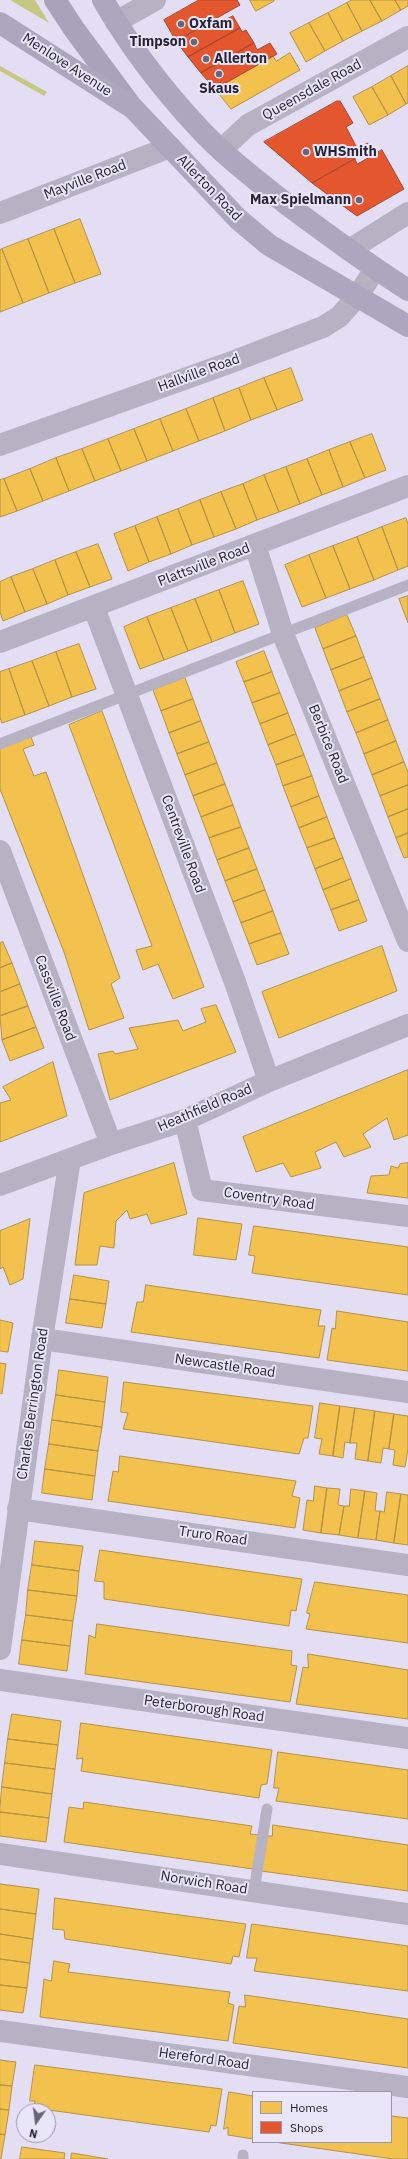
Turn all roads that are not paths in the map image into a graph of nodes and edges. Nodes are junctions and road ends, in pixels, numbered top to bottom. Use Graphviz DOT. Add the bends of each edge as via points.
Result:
graph roads {
  1 [pos="55,0"];
  2 [pos="103,0"];
  3 [pos="155,0"];
  4 [pos="116,22"];
  5 [pos="0,23"];
  6 [pos="408,37"];
  7 [pos="133,108"];
  8 [pos="170,147"];
  9 [pos="221,150"];
  10 [pos="0,213"];
  11 [pos="404,220"];
  12 [pos="349,250"];
  13 [pos="375,269"];
  14 [pos="408,290"];
  15 [pos="357,297"];
  16 [pos="408,326"];
  17 [pos="0,445"];
  18 [pos="408,486"];
  19 [pos="255,545"];
  20 [pos="408,585"];
  21 [pos="94,608"];
  22 [pos="283,634"];
  23 [pos="0,642"];
  24 [pos="127,695"];
  25 [pos="0,744"];
  26 [pos="0,851"];
  27 [pos="408,941"];
  28 [pos="408,1025"];
  29 [pos="269,1081"];
  30 [pos="185,1120"];
  31 [pos="111,1144"];
  32 [pos="70,1159"];
  33 [pos="0,1185"];
  34 [pos="408,1216"];
  35 [pos="42,1340"];
  36 [pos="408,1392"];
  37 [pos="18,1509"];
  38 [pos="408,1565"];
  39 [pos="0,1649"];
  40 [pos="0,1680"];
  41 [pos="408,1738"];
  42 [pos="267,1809"];
  43 [pos="0,1854"];
  44 [pos="254,1891"];
  45 [pos="408,1914"];
  46 [pos="0,2031"];
  47 [pos="408,2087"];
  1 -- 7 [label="main road, Allerton Road"];
  2 -- 4 [label="highway"];
  3 -- 4 [label="street"];
  4 -- 9 [label="highway" via="140,59 168,94"];
  5 -- 7 [label="highway, Menlove Avenue"];
  6 -- 9 [label="street, Queensdale Road" via="248,125"];
  7 -- 8 [label="highway, Allerton Road"];
  8 -- 10 [label="street, Mayville Road"];
  8 -- 15 [label="highway, Allerton Road" via="256,235"];
  9 -- 12 [label="highway" via="261,184"];
  11 -- 12 [label="street"];
  12 -- 13 [label="highway"];
  13 -- 14 [label="highway"];
  13 -- 15 [label="street, Hallville Road"];
  15 -- 16 [label="highway, Allerton Road"];
  15 -- 17 [label="street, Hallville Road" via="339,317 323,327"];
  18 -- 19 [label="street, Plattsville Road"];
  19 -- 21 [label="street, Plattsville Road"];
  19 -- 22 [label="street, Berbice Road"];
  20 -- 22 [label="lane"];
  21 -- 23 [label="street, Plattsville Road"];
  21 -- 24 [label="street, Centreville Road"];
  22 -- 24 [label="lane"];
  22 -- 27 [label="street, Berbice Road"];
  24 -- 25 [label="lane"];
  24 -- 29 [label="street, Centreville Road"];
  26 -- 31 [label="street, Cassville Road"];
  28 -- 29 [label="street, Heathfield Road"];
  29 -- 30 [label="street, Heathfield Road"];
  30 -- 31 [label="street, Heathfield Road"];
  30 -- 34 [label="street, Coventry Road" via="202,1190"];
  31 -- 32 [label="street, Heathfield Road"];
  32 -- 33 [label="street, Heathfield Road"];
  32 -- 35 [label="street, Charles Berrington Road"];
  35 -- 36 [label="street, Newcastle Road"];
  35 -- 37 [label="street, Charles Berrington Road"];
  37 -- 38 [label="street, Truro Road"];
  37 -- 39 [label="street, Charles Berrington Road"];
  40 -- 41 [label="street, Peterborough Road"];
  42 -- 44 [label="lane"];
  43 -- 44 [label="street, Norwich Road"];
  44 -- 45 [label="street, Norwich Road"];
  46 -- 47 [label="street, Hereford Road"];
}
